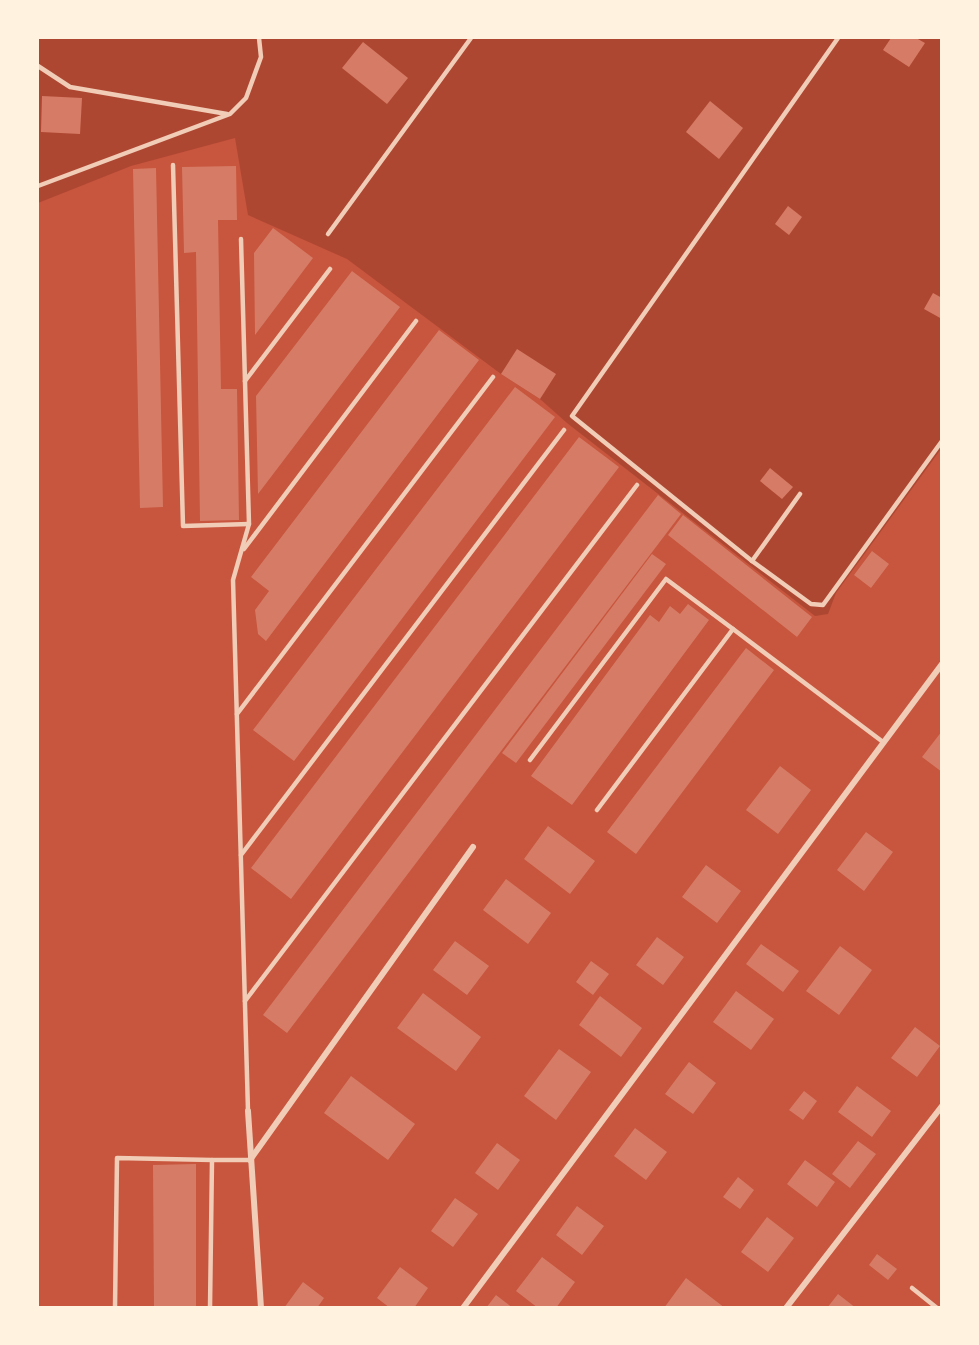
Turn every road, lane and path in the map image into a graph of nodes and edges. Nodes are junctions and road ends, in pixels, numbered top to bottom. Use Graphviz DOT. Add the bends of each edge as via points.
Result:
graph roads {
  1 [pos="259,38"];
  2 [pos="471,38"];
  3 [pos="838,38"];
  4 [pos="38,66"];
  5 [pos="230,114"];
  6 [pos="173,165"];
  7 [pos="38,186"];
  8 [pos="328,234"];
  9 [pos="241,239"];
  10 [pos="330,269"];
  11 [pos="416,321"];
  12 [pos="493,377"];
  13 [pos="245,381"];
  14 [pos="564,430"];
  15 [pos="942,441"];
  16 [pos="637,486"];
  17 [pos="800,494"];
  18 [pos="249,524"];
  19 [pos="240,553"];
  20 [pos="752,561"];
  21 [pos="733,629"];
  22 [pos="942,664"];
  23 [pos="236,715"];
  24 [pos="883,742"];
  25 [pos="530,760"];
  26 [pos="597,810"];
  27 [pos="473,847"];
  28 [pos="240,856"];
  29 [pos="245,1001"];
  30 [pos="942,1106"];
  31 [pos="248,1111"];
  32 [pos="212,1160"];
  33 [pos="250,1160"];
  34 [pos="912,1288"];
  35 [pos="115,1308"];
  36 [pos="210,1308"];
  37 [pos="261,1308"];
  38 [pos="463,1308"];
  39 [pos="786,1308"];
  40 [pos="937,1308"];
  1 -- 5 [label="lane" via="261,57 246,98"];
  2 -- 8 [label="lane"];
  3 -- 20 [label="lane" via="572,416"];
  4 -- 5 [label="lane" via="70,87"];
  5 -- 7 [label="lane"];
  6 -- 18 [label="lane" via="183,526"];
  9 -- 13 [label="lane"];
  10 -- 13 [label="lane"];
  11 -- 19 [label="lane"];
  12 -- 23 [label="lane"];
  13 -- 18 [label="lane"];
  14 -- 28 [label="lane"];
  15 -- 20 [label="lane" via="823,605 811,604"];
  16 -- 29 [label="lane"];
  17 -- 20 [label="lane"];
  18 -- 19 [label="lane"];
  19 -- 23 [label="lane" via="233,580"];
  21 -- 24 [label="lane"];
  21 -- 25 [label="lane" via="666,579"];
  21 -- 26 [label="lane"];
  22 -- 24 [label="street"];
  23 -- 28 [label="lane"];
  24 -- 38 [label="street"];
  27 -- 33 [label="street"];
  28 -- 29 [label="lane"];
  29 -- 31 [label="lane"];
  30 -- 39 [label="street"];
  31 -- 33 [label="street"];
  32 -- 33 [label="lane"];
  32 -- 35 [label="lane" via="117,1158"];
  32 -- 36 [label="lane"];
  33 -- 37 [label="street"];
  34 -- 40 [label="lane"];
}
